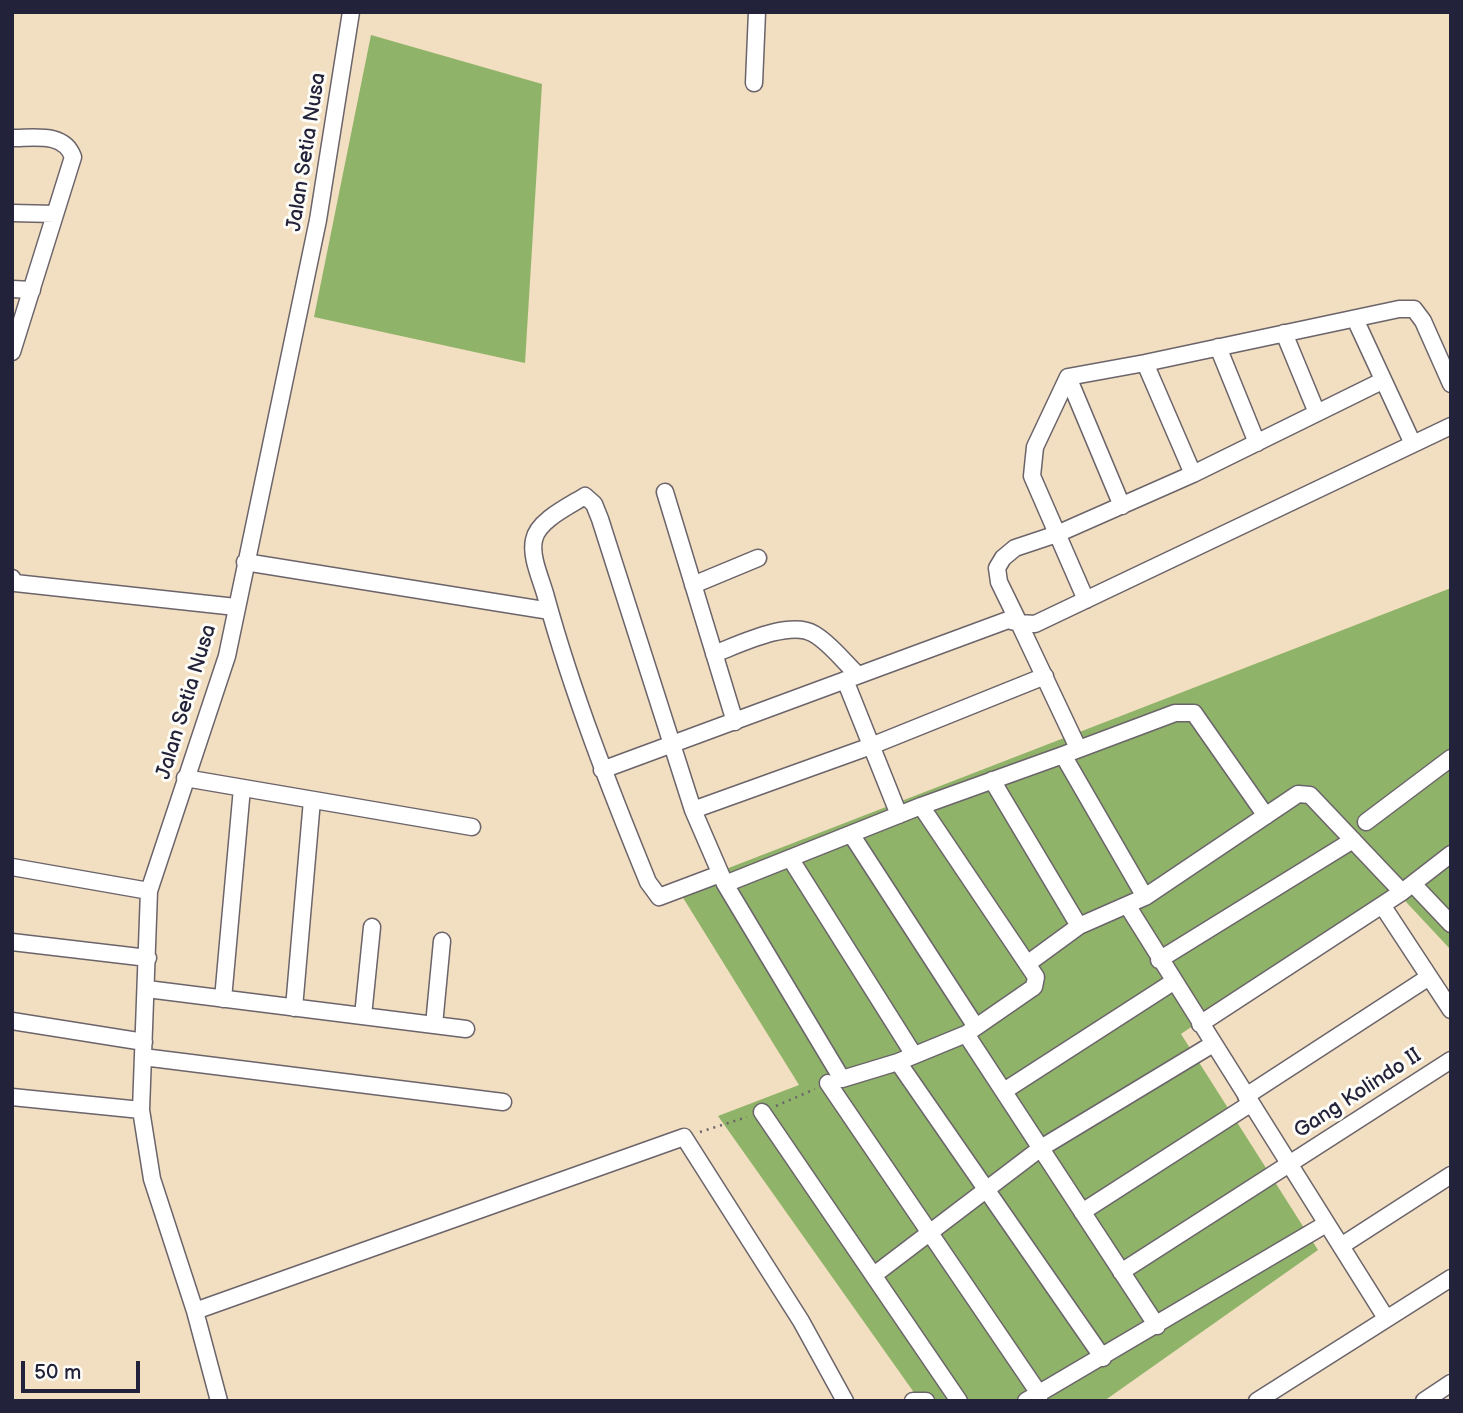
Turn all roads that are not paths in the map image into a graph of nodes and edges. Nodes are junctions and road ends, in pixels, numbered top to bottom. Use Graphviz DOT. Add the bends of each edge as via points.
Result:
graph roads {
  1 [pos="351,12"];
  2 [pos="757,12"];
  3 [pos="754,82"];
  4 [pos="12,138"];
  5 [pos="12,213"];
  6 [pos="55,214"];
  7 [pos="12,289"];
  8 [pos="32,289"];
  9 [pos="1355,319"];
  10 [pos="1284,333"];
  11 [pos="1218,347"];
  12 [pos="12,352"];
  13 [pos="1145,363"];
  14 [pos="1068,377"];
  15 [pos="1382,382"];
  16 [pos="1451,384"];
  17 [pos="1317,413"];
  18 [pos="1451,426"];
  19 [pos="1257,443"];
  20 [pos="1413,444"];
  21 [pos="1193,474"];
  22 [pos="664,492"];
  23 [pos="1122,506"];
  24 [pos="1057,534"];
  25 [pos="758,558"];
  26 [pos="245,562"];
  27 [pos="12,578"];
  28 [pos="693,585"];
  29 [pos="1086,600"];
  30 [pos="236,607"];
  31 [pos="550,611"];
  32 [pos="1019,623"];
  33 [pos="714,654"];
  34 [pos="1045,676"];
  35 [pos="851,678"];
  36 [pos="735,722"];
  37 [pos="670,744"];
  38 [pos="871,746"];
  39 [pos="1070,751"];
  40 [pos="1451,758"];
  41 [pos="602,770"];
  42 [pos="185,778"];
  43 [pos="992,780"];
  44 [pos="242,788"];
  45 [pos="312,800"];
  46 [pos="921,806"];
  47 [pos="693,810"];
  48 [pos="899,815"];
  49 [pos="1266,816"];
  50 [pos="1366,821"];
  51 [pos="472,827"];
  52 [pos="851,834"];
  53 [pos="1353,840"];
  54 [pos="1451,854"];
  55 [pos="790,858"];
  56 [pos="12,867"];
  57 [pos="722,879"];
  58 [pos="1408,888"];
  59 [pos="149,891"];
  60 [pos="1145,897"];
  61 [pos="1127,905"];
  62 [pos="1382,905"];
  63 [pos="1451,924"];
  64 [pos="1079,926"];
  65 [pos="372,927"];
  66 [pos="12,942"];
  67 [pos="442,942"];
  68 [pos="148,958"];
  69 [pos="1159,960"];
  70 [pos="1027,964"];
  71 [pos="1429,977"];
  72 [pos="1173,982"];
  73 [pos="146,989"];
  74 [pos="223,999"];
  75 [pos="294,1008"];
  76 [pos="1451,1010"];
  77 [pos="363,1016"];
  78 [pos="12,1021"];
  79 [pos="1200,1024"];
  80 [pos="434,1025"];
  81 [pos="466,1029"];
  82 [pos="971,1031"];
  83 [pos="1213,1044"];
  84 [pos="144,1050"];
  85 [pos="914,1055"];
  86 [pos="1451,1060"];
  87 [pos="898,1062"];
  88 [pos="828,1083"];
  89 [pos="1004,1091"];
  90 [pos="12,1097"];
  91 [pos="1248,1100"];
  92 [pos="503,1102"];
  93 [pos="141,1110"];
  94 [pos="762,1112"];
  95 [pos="1041,1148"];
  96 [pos="1288,1163"];
  97 [pos="1451,1175"];
  98 [pos="986,1190"];
  99 [pos="1082,1212"];
  100 [pos="1326,1224"];
  101 [pos="929,1232"];
  102 [pos="1341,1246"];
  103 [pos="1121,1272"];
  104 [pos="874,1275"];
  105 [pos="1451,1278"];
  106 [pos="195,1311"];
  107 [pos="1386,1318"];
  108 [pos="1157,1326"];
  109 [pos="1103,1358"];
  110 [pos="1451,1383"];
  111 [pos="1033,1398"];
  112 [pos="219,1401"];
  113 [pos="845,1401"];
  114 [pos="913,1401"];
  115 [pos="926,1401"];
  116 [pos="958,1401"];
  117 [pos="1257,1401"];
  118 [pos="1424,1401"];
  1 -- 26 [label="street, Jalan Setia Nusa" via="318,220"];
  2 -- 3 [label="street"];
  4 -- 6 [label="street" via="54,139 69,147 73,157"];
  5 -- 6 [label="street"];
  6 -- 8 [label="street"];
  7 -- 8 [label="street"];
  8 -- 12 [label="street"];
  9 -- 10 [label="street"];
  9 -- 15 [label="street"];
  9 -- 16 [label="street" via="1414,309"];
  10 -- 11 [label="street"];
  10 -- 17 [label="street"];
  11 -- 13 [label="street"];
  11 -- 19 [label="street"];
  13 -- 14 [label="street"];
  13 -- 21 [label="street"];
  14 -- 23 [label="street"];
  14 -- 24 [label="street" via="1035,447 1032,476"];
  15 -- 17 [label="street"];
  15 -- 20 [label="street"];
  17 -- 19 [label="street"];
  18 -- 20 [label="street"];
  19 -- 21 [label="street"];
  20 -- 29 [label="street"];
  21 -- 23 [label="street"];
  22 -- 28 [label="street"];
  23 -- 24 [label="street"];
  24 -- 29 [label="street"];
  24 -- 32 [label="street" via="1015,548 998,568 999,582"];
  25 -- 28 [label="street"];
  26 -- 30 [label="street, Jalan Setia Nusa"];
  26 -- 31 [label="street"];
  27 -- 30 [label="street" via="15,583"];
  28 -- 33 [label="street"];
  29 -- 32 [label="street" via="1035,624"];
  30 -- 42 [label="street, Jalan Setia Nusa" via="227,656"];
  31 -- 37 [label="street" via="533,539 543,525 585,496 600,519"];
  31 -- 41 [label="street"];
  32 -- 34 [label="street"];
  32 -- 35 [label="street" via="1008,620"];
  33 -- 35 [label="street" via="769,634 813,633"];
  33 -- 36 [label="street"];
  34 -- 38 [label="street"];
  34 -- 39 [label="street"];
  35 -- 36 [label="street"];
  35 -- 38 [label="street"];
  36 -- 37 [label="street"];
  37 -- 41 [label="street"];
  37 -- 47 [label="street"];
  38 -- 47 [label="street"];
  38 -- 48 [label="street"];
  39 -- 43 [label="street"];
  39 -- 49 [label="street" via="1175,713 1194,713"];
  39 -- 60 [label="street"];
  40 -- 50 [label="street"];
  41 -- 57 [label="street" via="648,882 659,897"];
  42 -- 44 [label="street"];
  42 -- 59 [label="street, Jalan Setia Nusa"];
  43 -- 46 [label="street"];
  43 -- 64 [label="street"];
  44 -- 45 [label="street"];
  44 -- 74 [label="street"];
  45 -- 51 [label="street"];
  45 -- 75 [label="street"];
  46 -- 48 [label="street"];
  46 -- 70 [label="street"];
  47 -- 57 [label="street"];
  48 -- 52 [label="street"];
  49 -- 53 [label="street" via="1298,794 1310,795"];
  49 -- 60 [label="street"];
  52 -- 55 [label="street"];
  52 -- 82 [label="street"];
  53 -- 58 [label="street"];
  53 -- 69 [label="street"];
  54 -- 58 [label="street"];
  55 -- 57 [label="street"];
  55 -- 85 [label="street"];
  56 -- 59 [label="street"];
  57 -- 87 [label="street" via="842,1079"];
  58 -- 62 [label="street"];
  58 -- 63 [label="street"];
  59 -- 68 [label="street, Jalan Setia Nusa"];
  60 -- 61 [label="street"];
  61 -- 64 [label="street"];
  61 -- 69 [label="street"];
  62 -- 71 [label="street"];
  62 -- 79 [label="street"];
  64 -- 70 [label="street"];
  65 -- 77 [label="street"];
  66 -- 68 [label="street"];
  67 -- 80 [label="street"];
  68 -- 73 [label="street, Jalan Setia Nusa"];
  69 -- 72 [label="street"];
  70 -- 82 [label="street" via="1036,977 1034,987"];
  71 -- 76 [label="street"];
  71 -- 91 [label="street"];
  72 -- 79 [label="street"];
  72 -- 89 [label="street"];
  73 -- 74 [label="street"];
  73 -- 84 [label="street, Jalan Setia Nusa"];
  74 -- 75 [label="street"];
  75 -- 77 [label="street"];
  77 -- 80 [label="street"];
  78 -- 84 [label="street"];
  79 -- 83 [label="street"];
  80 -- 81 [label="street"];
  82 -- 85 [label="street"];
  82 -- 89 [label="street"];
  83 -- 91 [label="street"];
  83 -- 95 [label="street"];
  84 -- 92 [label="street"];
  84 -- 93 [label="street, Jalan Setia Nusa"];
  85 -- 87 [label="street"];
  86 -- 96 [label="street, Gang Kolindo II"];
  87 -- 98 [label="street"];
  88 -- 101 [label="street"];
  89 -- 95 [label="street"];
  90 -- 93 [label="street"];
  91 -- 96 [label="street"];
  91 -- 99 [label="street"];
  93 -- 106 [label="street, Jalan Setia Nusa" via="152,1179"];
  94 -- 104 [label="street"];
  95 -- 98 [label="street"];
  95 -- 99 [label="street"];
  96 -- 100 [label="street"];
  96 -- 103 [label="street, Gang Kolindo II"];
  97 -- 102 [label="street"];
  98 -- 101 [label="street"];
  98 -- 109 [label="street"];
  99 -- 103 [label="street"];
  100 -- 102 [label="street"];
  100 -- 108 [label="street"];
  101 -- 104 [label="street"];
  101 -- 111 [label="street"];
  102 -- 107 [label="street"];
  103 -- 108 [label="street"];
  104 -- 116 [label="street"];
  105 -- 107 [label="street"];
  106 -- 112 [label="street, Jalan Setia Nusa"];
  106 -- 113 [label="street" via="684,1137 801,1321"];
  107 -- 117 [label="street"];
  108 -- 109 [label="street"];
  109 -- 111 [label="street"];
  110 -- 118 [label="street"];
  114 -- 115 [label="street"];
}
